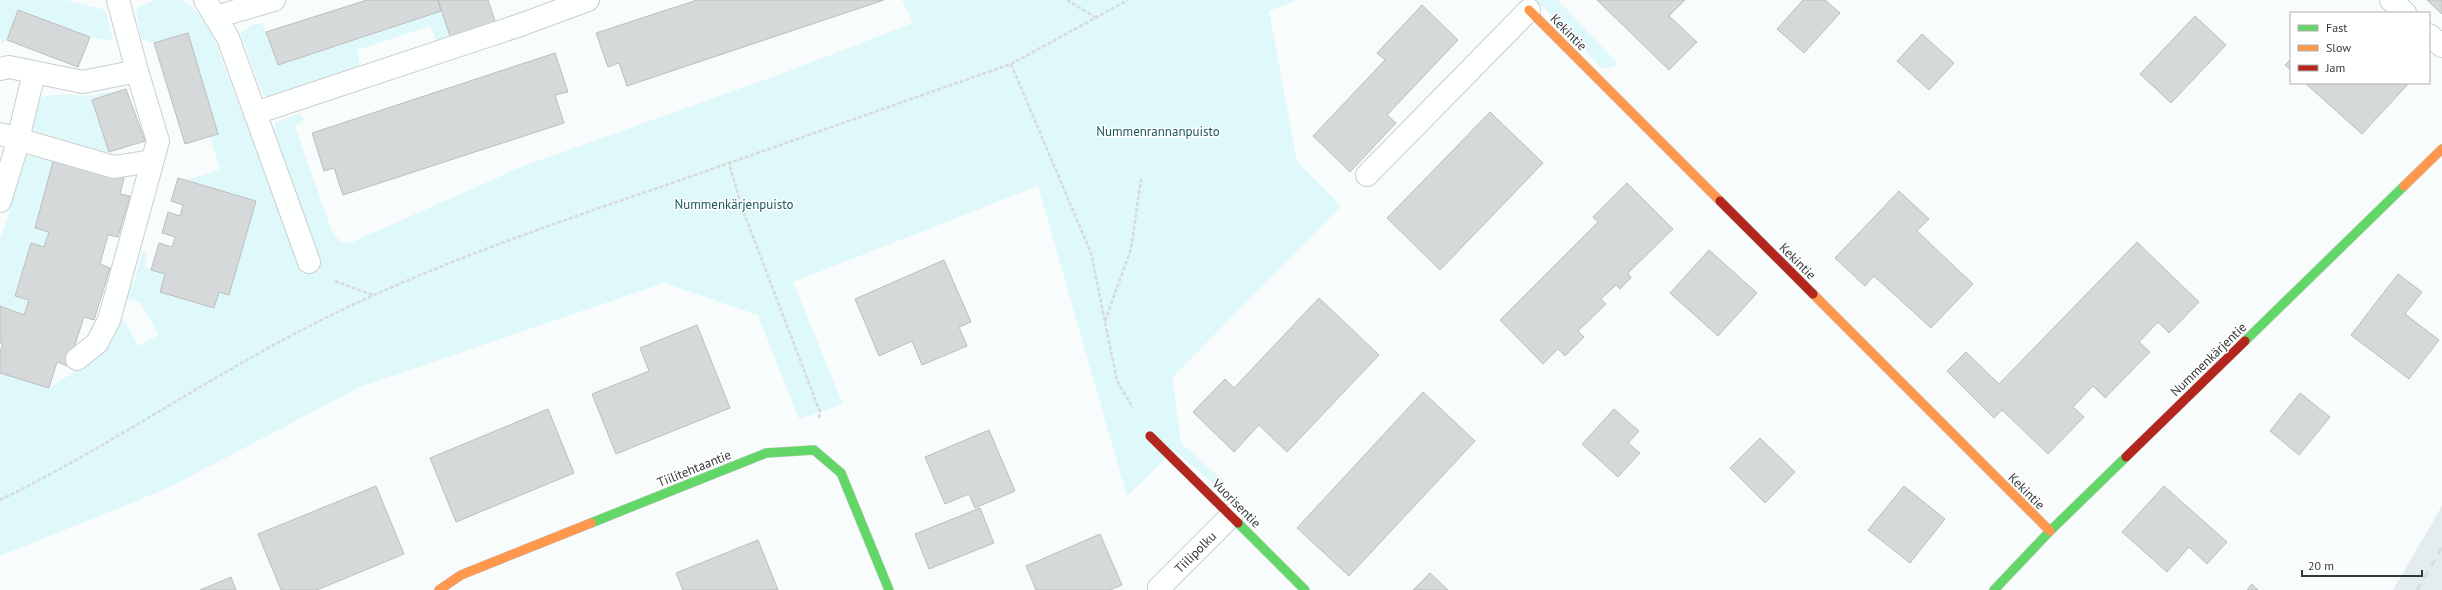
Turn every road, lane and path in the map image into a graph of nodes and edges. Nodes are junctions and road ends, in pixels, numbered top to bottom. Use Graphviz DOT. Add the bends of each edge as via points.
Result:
graph roads {
  1 [pos="118,0"];
  2 [pos="274,0"];
  3 [pos="588,0"];
  4 [pos="1067,0"];
  5 [pos="1128,0"];
  6 [pos="2391,0"];
  7 [pos="210,8"];
  8 [pos="1529,10"];
  9 [pos="2404,12"];
  10 [pos="1095,18"];
  11 [pos="2430,36"];
  12 [pos="2442,46"];
  13 [pos="1011,64"];
  14 [pos="0,69"];
  15 [pos="136,71"];
  16 [pos="34,73"];
  17 [pos="255,113"];
  18 [pos="9,137"];
  19 [pos="2442,149"];
  20 [pos="152,161"];
  21 [pos="729,163"];
  22 [pos="1367,175"];
  23 [pos="1141,179"];
  24 [pos="0,201"];
  25 [pos="310,262"];
  26 [pos="375,296"];
  27 [pos="1105,321"];
  28 [pos="77,359"];
  29 [pos="1150,436"];
  30 [pos="814,450"];
  31 [pos="0,500"];
  32 [pos="1232,515"];
  33 [pos="2050,531"];
  34 [pos="1159,588"];
  35 [pos="439,590"];
  36 [pos="889,590"];
  37 [pos="1305,590"];
  38 [pos="1994,590"];
  1 -- 15 [label="street"];
  2 -- 7 [label="street"];
  3 -- 17 [label="street"];
  4 -- 10 [label="path"];
  5 -- 10 [label="path"];
  6 -- 9 [label="street"];
  7 -- 17 [label="street" via="228,38"];
  8 -- 22 [label="street"];
  8 -- 33 [label="street, Kekintie"];
  10 -- 13 [label="path"];
  11 -- 12 [label="street"];
  13 -- 21 [label="path"];
  13 -- 27 [label="path" via="1091,253"];
  14 -- 16 [label="street" via="8,67"];
  15 -- 16 [label="street" via="83,82"];
  15 -- 20 [label="street" via="158,141"];
  16 -- 18 [label="street"];
  17 -- 25 [label="street"];
  18 -- 20 [label="street" via="114,167"];
  18 -- 24 [label="street"];
  19 -- 33 [label="street, Nummenkärjentie"];
  20 -- 28 [label="street" via="109,320 97,343"];
  21 -- 26 [label="path" via="457,261"];
  21 -- 30 [label="path" via="742,208 820,412"];
  23 -- 27 [label="path" via="1131,249"];
  25 -- 26 [label="path" via="324,277"];
  26 -- 31 [label="path" via="301,330"];
  27 -- 29 [label="path" via="1117,381"];
  29 -- 32 [label="street, Vuorisentie"];
  30 -- 35 [label="street, Tiilitehtaantie" via="766,453 462,575"];
  30 -- 36 [label="street" via="841,473"];
  32 -- 34 [label="street, Tiilipolku"];
  32 -- 37 [label="street, Vuorisentie"];
  33 -- 38 [label="street, Nummenkärjentie"];
}
